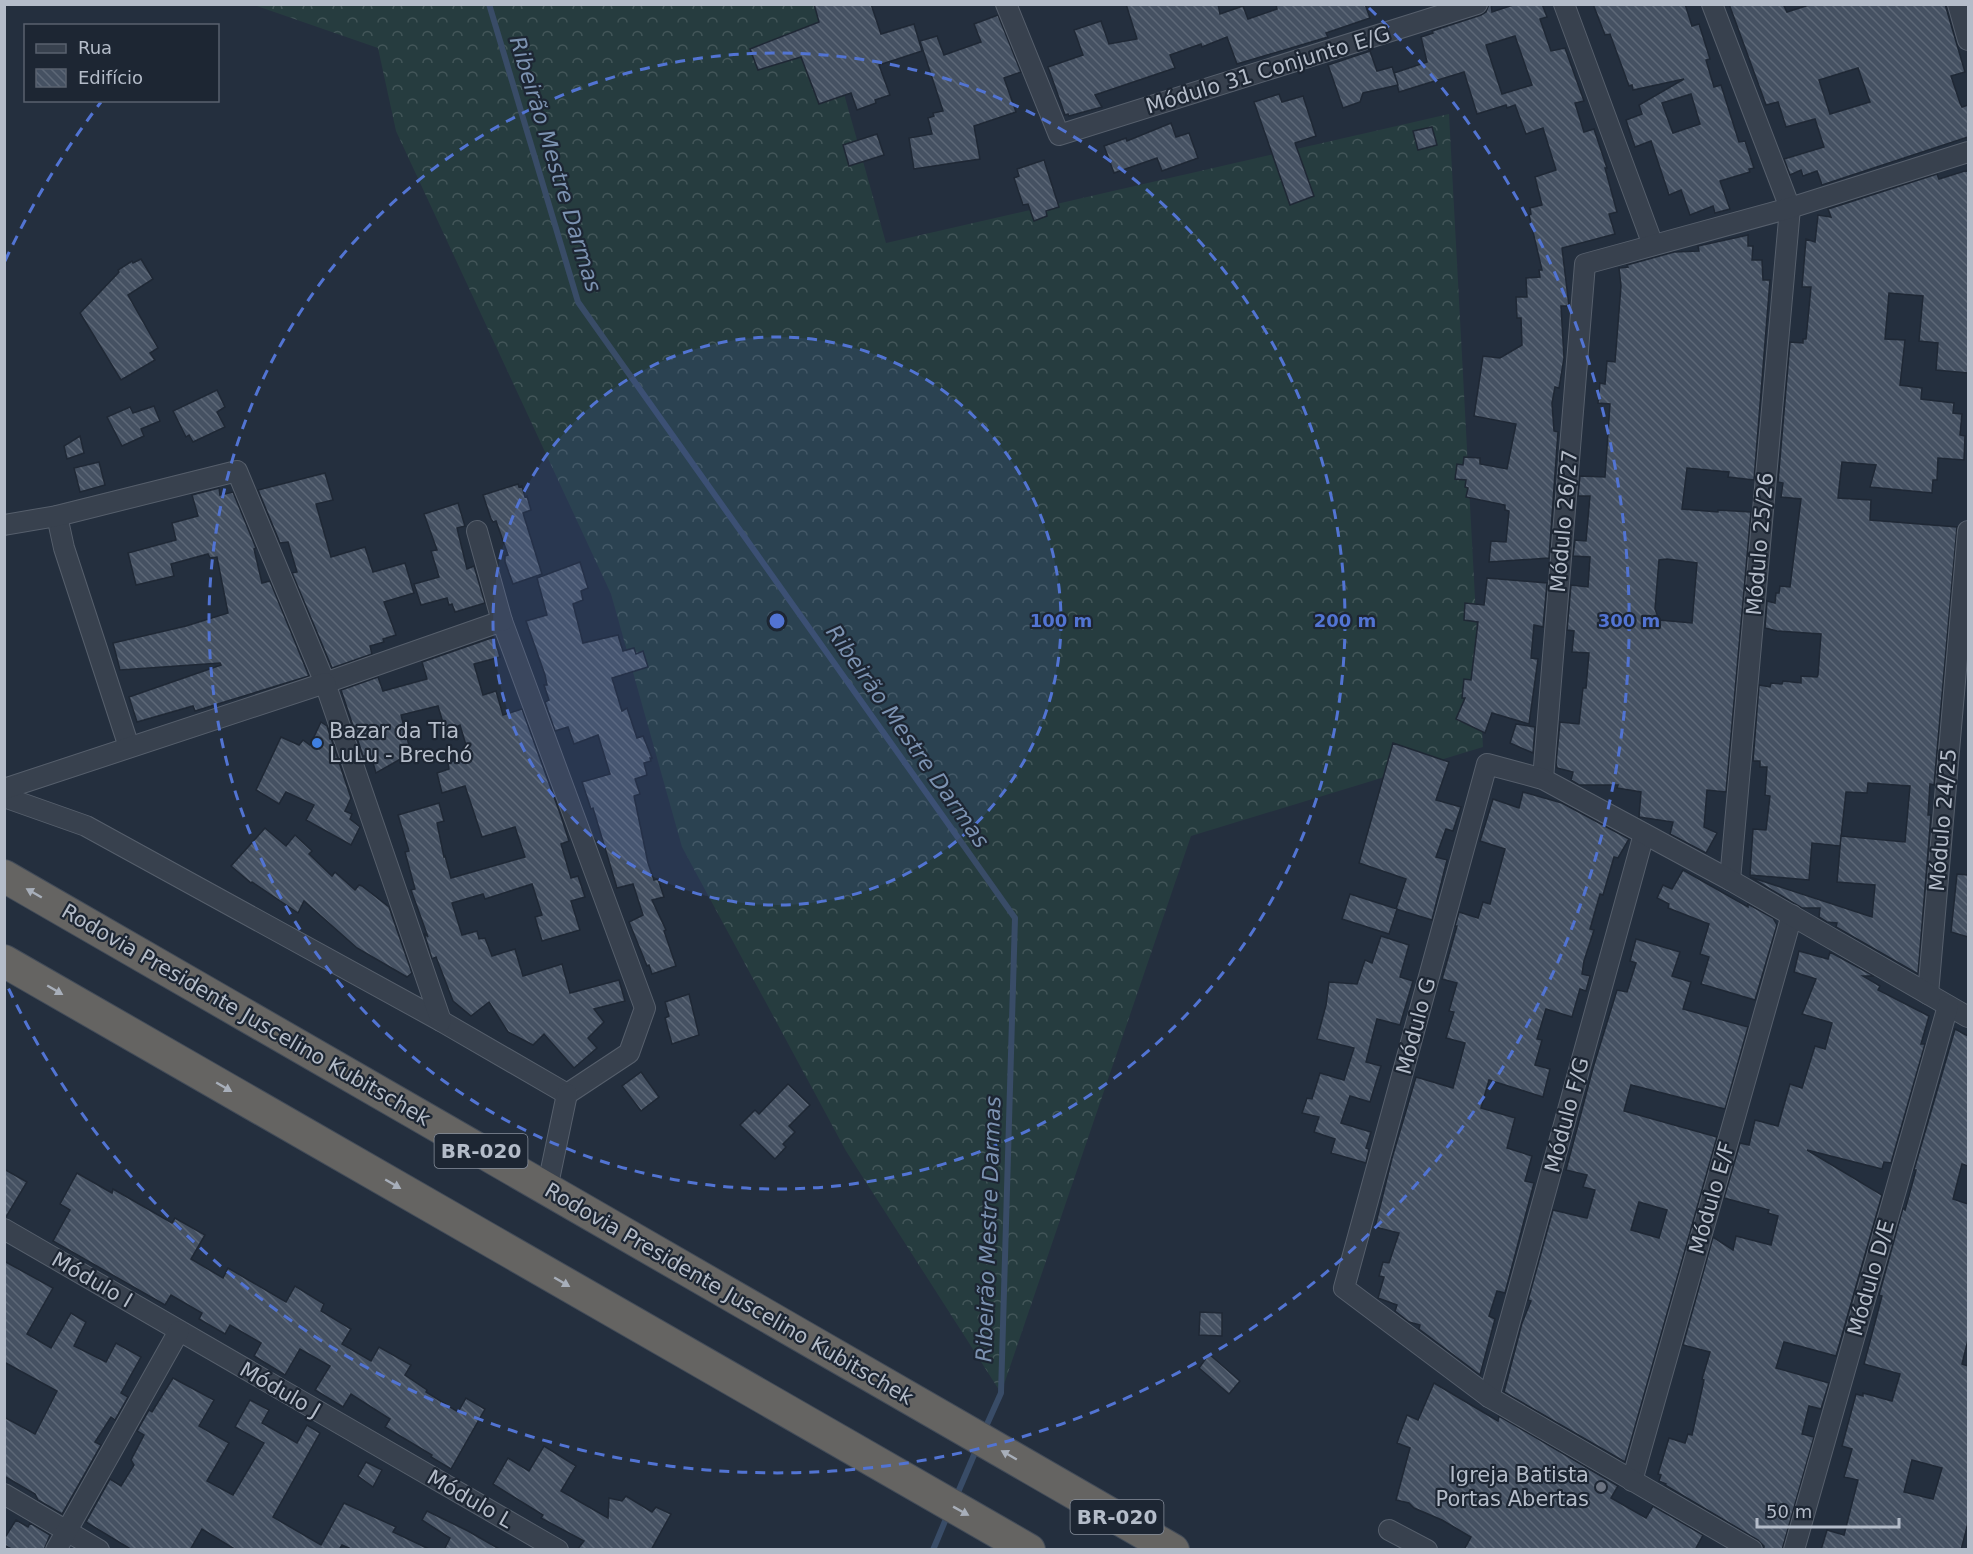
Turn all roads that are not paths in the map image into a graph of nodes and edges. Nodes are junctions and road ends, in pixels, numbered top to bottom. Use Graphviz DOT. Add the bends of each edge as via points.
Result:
graph roads {
  1 [pos="1006,4"];
  2 [pos="1477,4"];
  3 [pos="1564,4"];
  4 [pos="1712,4"];
  5 [pos="1958,4"];
  6 [pos="1968,40"];
  7 [pos="1968,152"];
  8 [pos="1790,208"];
  9 [pos="1653,245"];
  10 [pos="57,516"];
  11 [pos="4,525"];
  12 [pos="477,531"];
  13 [pos="1968,531"];
  14 [pos="502,621"];
  15 [pos="1964,647"];
  16 [pos="325,683"];
  17 [pos="129,747"];
  18 [pos="1543,779"];
  19 [pos="4,789"];
  20 [pos="4,797"];
  21 [pos="1644,834"];
  22 [pos="4,876"];
  23 [pos="1730,880"];
  24 [pos="1792,915"];
  25 [pos="4,961"];
  26 [pos="1928,994"];
  27 [pos="1948,1006"];
  28 [pos="1968,1017"];
  29 [pos="441,1021"];
  30 [pos="567,1094"];
  31 [pos="547,1189"];
  32 [pos="4,1229"];
  33 [pos="178,1331"];
  34 [pos="1489,1397"];
  35 [pos="382,1448"];
  36 [pos="1632,1481"];
  37 [pos="4,1494"];
  38 [pos="1389,1530"];
  39 [pos="67,1531"];
  40 [pos="1719,1542"];
  41 [pos="56,1550"];
  42 [pos="99,1550"];
  43 [pos="558,1550"];
  44 [pos="1029,1550"];
  45 [pos="1173,1550"];
  46 [pos="1427,1550"];
  47 [pos="1752,1550"];
  48 [pos="1794,1550"];
  1 -- 2 [label="street, Módulo 31 Conjunto E/G" via="1059,135"];
  3 -- 9 [label="street"];
  4 -- 8 [label="street"];
  5 -- 6 [label="street"];
  7 -- 8 [label="street"];
  8 -- 9 [label="street"];
  8 -- 23 [label="street, Módulo 25/26"];
  9 -- 18 [label="street, Módulo 26/27" via="1585,264"];
  10 -- 11 [label="street"];
  10 -- 16 [label="street" via="237,471"];
  10 -- 17 [label="street"];
  12 -- 14 [label="street"];
  13 -- 15 [label="street, Módulo 24/25"];
  14 -- 16 [label="street"];
  14 -- 30 [label="street" via="645,1008 629,1053"];
  15 -- 26 [label="street, Módulo 24/25"];
  16 -- 17 [label="street"];
  16 -- 29 [label="street"];
  17 -- 19 [label="street"];
  18 -- 21 [label="street"];
  18 -- 34 [label="street, Módulo G" via="1486,764 1344,1288"];
  20 -- 29 [label="street" via="86,826"];
  21 -- 23 [label="street"];
  21 -- 34 [label="street, Módulo F/G"];
  31 -- 22 [label="highway, Rodovia Presidente Juscelino Kubitschek / BR-020, one-way"];
  23 -- 24 [label="street"];
  24 -- 26 [label="street"];
  24 -- 36 [label="street, Módulo E/F"];
  25 -- 44 [label="highway, one-way"];
  26 -- 27 [label="street"];
  27 -- 28 [label="street"];
  27 -- 48 [label="street, Módulo D/E"];
  29 -- 30 [label="street"];
  30 -- 31 [label="street"];
  45 -- 31 [label="highway, Rodovia Presidente Juscelino Kubitschek / BR-020, one-way"];
  32 -- 33 [label="street, Módulo I"];
  33 -- 35 [label="street, Módulo J"];
  33 -- 39 [label="street"];
  34 -- 36 [label="street"];
  35 -- 43 [label="street, Módulo L"];
  36 -- 40 [label="street"];
  37 -- 39 [label="street"];
  38 -- 46 [label="street"];
  39 -- 41 [label="street"];
  39 -- 42 [label="street"];
  40 -- 47 [label="street"];
}
